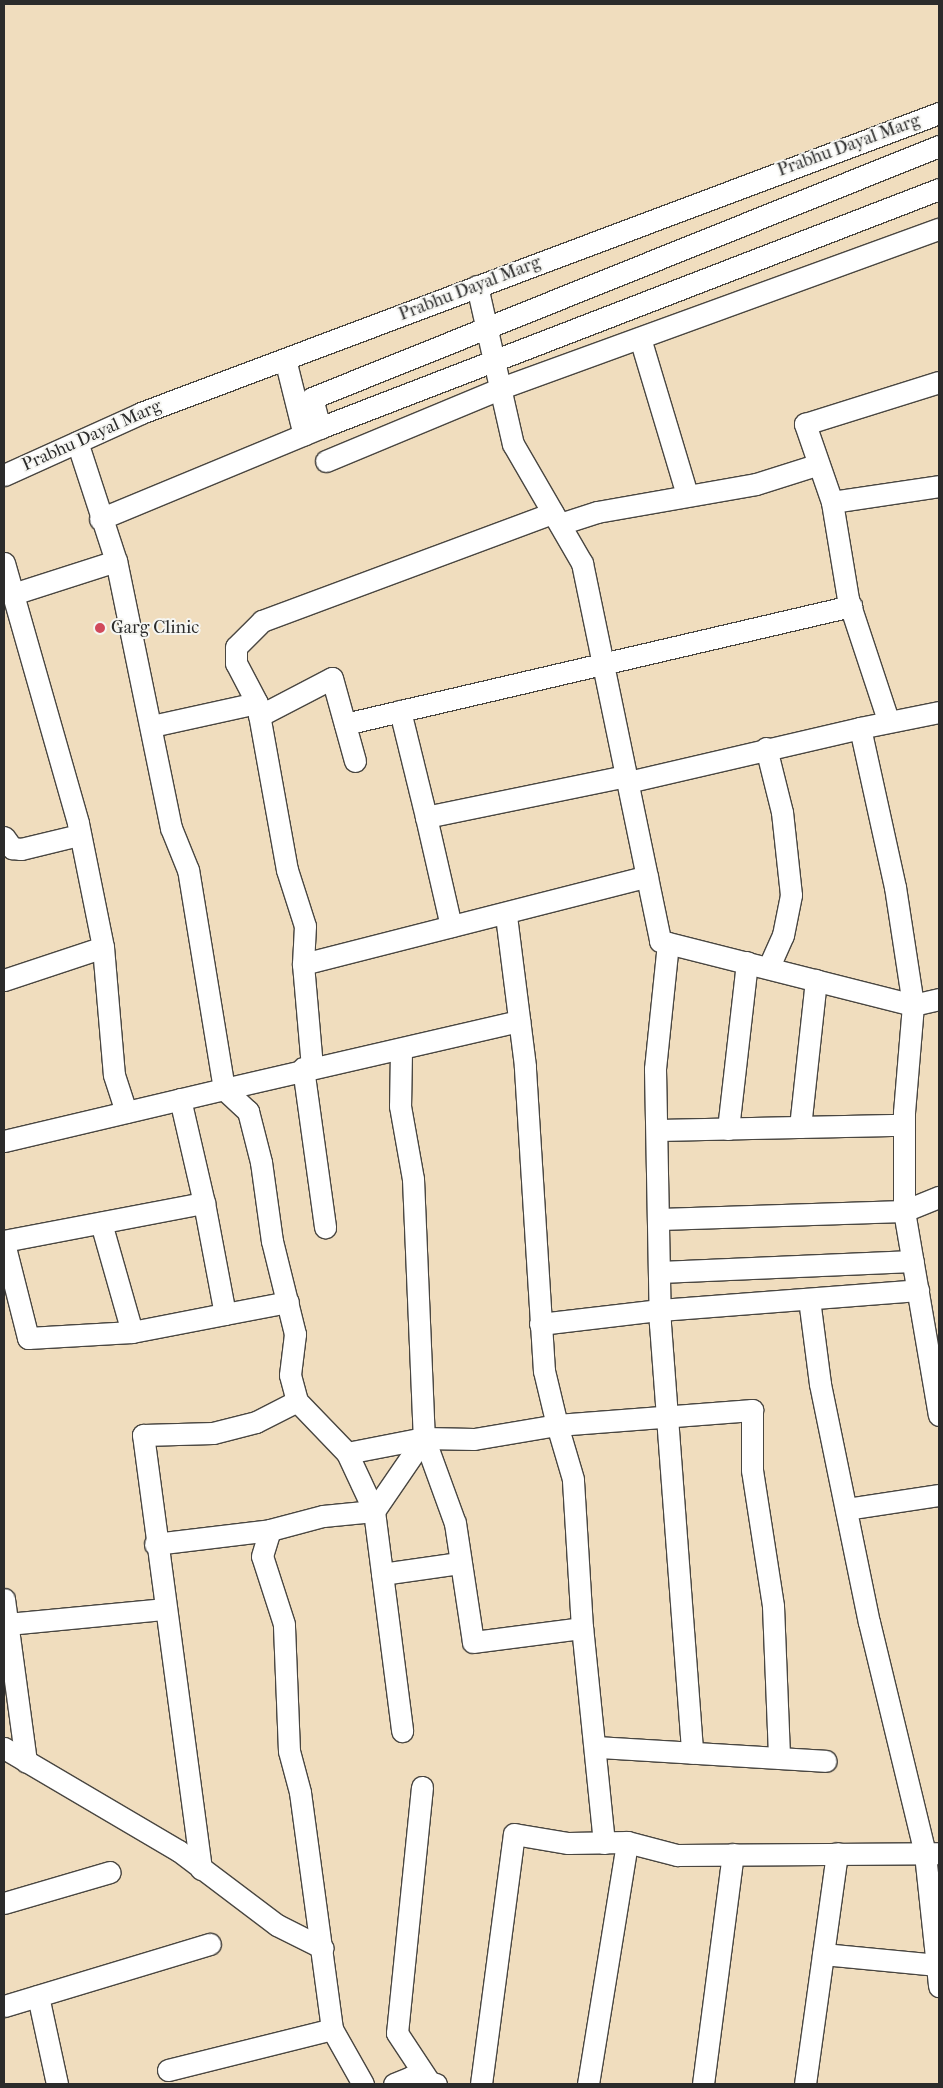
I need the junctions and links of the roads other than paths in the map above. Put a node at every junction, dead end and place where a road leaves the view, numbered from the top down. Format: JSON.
{"nodes":[{"id":1,"x":939,"y":113,"type":"edge"},
{"id":2,"x":939,"y":146,"type":"edge"},
{"id":3,"x":939,"y":189,"type":"edge"},
{"id":4,"x":939,"y":230,"type":"edge"},
{"id":5,"x":477,"y":286,"type":"junction"},
{"id":6,"x":486,"y":324,"type":"junction"},
{"id":7,"x":640,"y":338,"type":"junction"},
{"id":8,"x":285,"y":359,"type":"junction"},
{"id":9,"x":494,"y":361,"type":"junction"},
{"id":10,"x":939,"y":382,"type":"edge"},
{"id":11,"x":500,"y":388,"type":"junction"},
{"id":12,"x":312,"y":431,"type":"junction"},
{"id":13,"x":77,"y":442,"type":"junction"},
{"id":14,"x":326,"y":461,"type":"dead end"},
{"id":15,"x":816,"y":465,"type":"junction"},
{"id":16,"x":4,"y":475,"type":"edge"},
{"id":17,"x":939,"y":486,"type":"edge"},
{"id":18,"x":687,"y":495,"type":"junction"},
{"id":19,"x":832,"y":502,"type":"junction"},
{"id":20,"x":556,"y":518,"type":"junction"},
{"id":21,"x":100,"y":519,"type":"junction"},
{"id":22,"x":116,"y":561,"type":"junction"},
{"id":23,"x":4,"y":563,"type":"edge"},
{"id":24,"x":11,"y":604,"type":"edge"},
{"id":25,"x":851,"y":606,"type":"junction"},
{"id":26,"x":603,"y":664,"type":"junction"},
{"id":27,"x":258,"y":709,"type":"junction"},
{"id":28,"x":400,"y":712,"type":"junction"},
{"id":29,"x":939,"y":712,"type":"edge"},
{"id":30,"x":888,"y":720,"type":"junction"},
{"id":31,"x":345,"y":724,"type":"junction"},
{"id":32,"x":152,"y":726,"type":"junction"},
{"id":33,"x":860,"y":728,"type":"junction"},
{"id":34,"x":766,"y":748,"type":"junction"},
{"id":35,"x":355,"y":761,"type":"dead end"},
{"id":36,"x":627,"y":779,"type":"junction"},
{"id":37,"x":426,"y":817,"type":"junction"},
{"id":38,"x":80,"y":835,"type":"junction"},
{"id":39,"x":4,"y":837,"type":"edge"},
{"id":40,"x":647,"y":876,"type":"junction"},
{"id":41,"x":506,"y":914,"type":"junction"},
{"id":42,"x":451,"y":926,"type":"junction"},
{"id":43,"x":668,"y":943,"type":"junction"},
{"id":44,"x":103,"y":947,"type":"junction"},
{"id":45,"x":747,"y":962,"type":"junction"},
{"id":46,"x":303,"y":964,"type":"junction"},
{"id":47,"x":768,"y":968,"type":"junction"},
{"id":48,"x":4,"y":980,"type":"edge"},
{"id":49,"x":816,"y":980,"type":"junction"},
{"id":50,"x":939,"y":999,"type":"edge"},
{"id":51,"x":914,"y":1005,"type":"junction"},
{"id":52,"x":518,"y":1021,"type":"junction"},
{"id":53,"x":401,"y":1050,"type":"junction"},
{"id":54,"x":307,"y":1068,"type":"junction"},
{"id":55,"x":224,"y":1089,"type":"junction"},
{"id":56,"x":180,"y":1099,"type":"junction"},
{"id":57,"x":126,"y":1112,"type":"junction"},
{"id":58,"x":904,"y":1125,"type":"junction"},
{"id":59,"x":800,"y":1128,"type":"junction"},
{"id":60,"x":728,"y":1129,"type":"junction"},
{"id":61,"x":657,"y":1130,"type":"junction"},
{"id":62,"x":4,"y":1140,"type":"edge"},
{"id":63,"x":939,"y":1197,"type":"edge"},
{"id":64,"x":204,"y":1203,"type":"junction"},
{"id":65,"x":904,"y":1211,"type":"junction"},
{"id":66,"x":660,"y":1219,"type":"junction"},
{"id":67,"x":101,"y":1222,"type":"junction"},
{"id":68,"x":325,"y":1227,"type":"dead end"},
{"id":69,"x":4,"y":1242,"type":"edge"},
{"id":70,"x":913,"y":1261,"type":"junction"},
{"id":71,"x":660,"y":1272,"type":"junction"},
{"id":72,"x":918,"y":1290,"type":"junction"},
{"id":73,"x":809,"y":1299,"type":"junction"},
{"id":74,"x":288,"y":1302,"type":"junction"},
{"id":75,"x":660,"y":1310,"type":"junction"},
{"id":76,"x":225,"y":1314,"type":"junction"},
{"id":77,"x":540,"y":1324,"type":"junction"},
{"id":78,"x":132,"y":1332,"type":"junction"},
{"id":79,"x":297,"y":1401,"type":"junction"},
{"id":80,"x":939,"y":1415,"type":"edge"},
{"id":81,"x":669,"y":1416,"type":"junction"},
{"id":82,"x":557,"y":1425,"type":"junction"},
{"id":83,"x":424,"y":1438,"type":"junction"},
{"id":84,"x":347,"y":1453,"type":"junction"},
{"id":85,"x":939,"y":1495,"type":"edge"},
{"id":86,"x":846,"y":1509,"type":"junction"},
{"id":87,"x":374,"y":1511,"type":"junction"},
{"id":88,"x":270,"y":1530,"type":"junction"},
{"id":89,"x":155,"y":1544,"type":"junction"},
{"id":90,"x":459,"y":1563,"type":"junction"},
{"id":91,"x":382,"y":1574,"type":"junction"},
{"id":92,"x":4,"y":1599,"type":"edge"},
{"id":93,"x":165,"y":1609,"type":"junction"},
{"id":94,"x":8,"y":1624,"type":"junction"},
{"id":95,"x":582,"y":1628,"type":"junction"},
{"id":96,"x":402,"y":1730,"type":"dead end"},
{"id":97,"x":598,"y":1747,"type":"junction"},
{"id":98,"x":4,"y":1748,"type":"edge"},
{"id":99,"x":692,"y":1753,"type":"junction"},
{"id":100,"x":778,"y":1758,"type":"junction"},
{"id":101,"x":826,"y":1761,"type":"dead end"},
{"id":102,"x":26,"y":1762,"type":"junction"},
{"id":103,"x":422,"y":1787,"type":"dead end"},
{"id":104,"x":604,"y":1842,"type":"junction"},
{"id":105,"x":627,"y":1842,"type":"junction"},
{"id":106,"x":836,"y":1853,"type":"junction"},
{"id":107,"x":932,"y":1853,"type":"edge"},
{"id":108,"x":733,"y":1854,"type":"junction"},
{"id":109,"x":202,"y":1869,"type":"junction"},
{"id":110,"x":110,"y":1872,"type":"dead end"},
{"id":111,"x":4,"y":1903,"type":"edge"},
{"id":112,"x":210,"y":1944,"type":"dead end"},
{"id":113,"x":323,"y":1948,"type":"junction"},
{"id":114,"x":823,"y":1954,"type":"junction"},
{"id":115,"x":938,"y":1976,"type":"edge"},
{"id":116,"x":38,"y":1996,"type":"junction"},
{"id":117,"x":4,"y":2006,"type":"edge"},
{"id":118,"x":332,"y":2029,"type":"junction"},
{"id":119,"x":168,"y":2070,"type":"dead end"},
{"id":120,"x":433,"y":2083,"type":"edge"},
{"id":121,"x":57,"y":2084,"type":"edge"},
{"id":122,"x":363,"y":2084,"type":"edge"},
{"id":123,"x":394,"y":2084,"type":"edge"},
{"id":124,"x":481,"y":2084,"type":"edge"},
{"id":125,"x":588,"y":2084,"type":"edge"},
{"id":126,"x":703,"y":2084,"type":"edge"},
{"id":127,"x":805,"y":2084,"type":"edge"}],
"edges":[{"from":1,"to":5,"type":"street","name":"Prabhu Dayal Marg"},
{"from":2,"to":6,"type":"street"},
{"from":3,"to":9,"type":"street"},
{"from":4,"to":7,"type":"street"},
{"from":5,"to":6,"type":"street"},
{"from":5,"to":8,"type":"street","name":"Prabhu Dayal Marg"},
{"from":6,"to":9,"type":"street"},
{"from":6,"to":12,"type":"street"},
{"from":7,"to":11,"type":"street"},
{"from":7,"to":18,"type":"street"},
{"from":8,"to":12,"type":"street"},
{"from":8,"to":13,"type":"street","name":"Prabhu Dayal Marg"},
{"from":9,"to":11,"type":"street"},
{"from":9,"to":12,"type":"street"},
{"from":10,"to":15,"type":"street"},
{"from":11,"to":14,"type":"street"},
{"from":11,"to":20,"type":"street"},
{"from":12,"to":21,"type":"street"},
{"from":13,"to":16,"type":"street","name":"Prabhu Dayal Marg"},
{"from":13,"to":21,"type":"street"},
{"from":15,"to":18,"type":"street"},
{"from":15,"to":19,"type":"street"},
{"from":17,"to":19,"type":"street"},
{"from":18,"to":20,"type":"street"},
{"from":19,"to":25,"type":"street"},
{"from":20,"to":26,"type":"street"},
{"from":20,"to":27,"type":"street"},
{"from":21,"to":22,"type":"street"},
{"from":22,"to":24,"type":"street"},
{"from":22,"to":32,"type":"street"},
{"from":23,"to":24,"type":"street"},
{"from":24,"to":38,"type":"street"},
{"from":25,"to":26,"type":"street"},
{"from":25,"to":30,"type":"street"},
{"from":26,"to":28,"type":"street"},
{"from":26,"to":36,"type":"street"},
{"from":27,"to":31,"type":"street"},
{"from":27,"to":32,"type":"street"},
{"from":27,"to":46,"type":"street"},
{"from":28,"to":31,"type":"street"},
{"from":28,"to":37,"type":"street"},
{"from":29,"to":30,"type":"street"},
{"from":30,"to":33,"type":"street"},
{"from":31,"to":35,"type":"street"},
{"from":32,"to":55,"type":"street"},
{"from":33,"to":34,"type":"street"},
{"from":33,"to":51,"type":"street"},
{"from":34,"to":36,"type":"street"},
{"from":34,"to":47,"type":"street"},
{"from":36,"to":37,"type":"street"},
{"from":36,"to":40,"type":"street"},
{"from":37,"to":42,"type":"street"},
{"from":38,"to":39,"type":"street"},
{"from":38,"to":44,"type":"street"},
{"from":40,"to":41,"type":"street"},
{"from":40,"to":43,"type":"street"},
{"from":41,"to":42,"type":"street"},
{"from":41,"to":52,"type":"street"},
{"from":42,"to":46,"type":"street"},
{"from":43,"to":45,"type":"street"},
{"from":43,"to":61,"type":"street"},
{"from":44,"to":48,"type":"street"},
{"from":44,"to":57,"type":"street"},
{"from":45,"to":47,"type":"street"},
{"from":45,"to":60,"type":"street"},
{"from":46,"to":54,"type":"street"},
{"from":47,"to":49,"type":"street"},
{"from":49,"to":51,"type":"street"},
{"from":49,"to":59,"type":"street"},
{"from":50,"to":51,"type":"street"},
{"from":51,"to":58,"type":"street"},
{"from":52,"to":53,"type":"street"},
{"from":52,"to":77,"type":"street"},
{"from":53,"to":54,"type":"street"},
{"from":53,"to":83,"type":"street"},
{"from":54,"to":55,"type":"street"},
{"from":54,"to":68,"type":"street"},
{"from":55,"to":56,"type":"street"},
{"from":55,"to":74,"type":"street"},
{"from":56,"to":57,"type":"street"},
{"from":56,"to":64,"type":"street"},
{"from":57,"to":62,"type":"street"},
{"from":58,"to":59,"type":"street"},
{"from":58,"to":65,"type":"street"},
{"from":59,"to":60,"type":"street"},
{"from":60,"to":61,"type":"street"},
{"from":61,"to":66,"type":"street"},
{"from":63,"to":65,"type":"street"},
{"from":64,"to":67,"type":"street"},
{"from":64,"to":76,"type":"street"},
{"from":65,"to":66,"type":"street"},
{"from":65,"to":70,"type":"street"},
{"from":66,"to":71,"type":"street"},
{"from":67,"to":69,"type":"street"},
{"from":67,"to":78,"type":"street"},
{"from":69,"to":78,"type":"street"},
{"from":70,"to":71,"type":"street"},
{"from":70,"to":72,"type":"street"},
{"from":71,"to":75,"type":"street"},
{"from":72,"to":73,"type":"street"},
{"from":72,"to":80,"type":"street"},
{"from":73,"to":75,"type":"street"},
{"from":73,"to":86,"type":"street"},
{"from":74,"to":76,"type":"street"},
{"from":74,"to":79,"type":"street"},
{"from":75,"to":77,"type":"street"},
{"from":75,"to":81,"type":"street"},
{"from":76,"to":78,"type":"street"},
{"from":77,"to":82,"type":"street"},
{"from":79,"to":84,"type":"street"},
{"from":79,"to":89,"type":"street"},
{"from":81,"to":82,"type":"street"},
{"from":81,"to":99,"type":"street"},
{"from":81,"to":100,"type":"street"},
{"from":82,"to":83,"type":"street"},
{"from":82,"to":95,"type":"street"},
{"from":83,"to":84,"type":"street"},
{"from":83,"to":87,"type":"street"},
{"from":83,"to":90,"type":"street"},
{"from":84,"to":87,"type":"street"},
{"from":85,"to":86,"type":"street"},
{"from":86,"to":107,"type":"street"},
{"from":87,"to":88,"type":"street"},
{"from":87,"to":91,"type":"street"},
{"from":88,"to":89,"type":"street"},
{"from":88,"to":113,"type":"street"},
{"from":89,"to":93,"type":"street"},
{"from":90,"to":91,"type":"street"},
{"from":90,"to":95,"type":"street"},
{"from":91,"to":96,"type":"street"},
{"from":92,"to":94,"type":"street"},
{"from":93,"to":94,"type":"street"},
{"from":93,"to":109,"type":"street"},
{"from":94,"to":102,"type":"street"},
{"from":95,"to":97,"type":"street"},
{"from":97,"to":99,"type":"street"},
{"from":97,"to":104,"type":"street"},
{"from":98,"to":102,"type":"street"},
{"from":99,"to":100,"type":"street"},
{"from":100,"to":101,"type":"street"},
{"from":102,"to":109,"type":"street"},
{"from":103,"to":120,"type":"street"},
{"from":104,"to":105,"type":"street"},
{"from":104,"to":124,"type":"street"},
{"from":105,"to":108,"type":"street"},
{"from":105,"to":125,"type":"street"},
{"from":106,"to":107,"type":"street"},
{"from":106,"to":108,"type":"street"},
{"from":106,"to":114,"type":"street"},
{"from":107,"to":115,"type":"street"},
{"from":108,"to":126,"type":"street"},
{"from":109,"to":113,"type":"street"},
{"from":110,"to":111,"type":"street"},
{"from":112,"to":116,"type":"street"},
{"from":113,"to":118,"type":"street"},
{"from":114,"to":115,"type":"street"},
{"from":114,"to":127,"type":"street"},
{"from":116,"to":117,"type":"street"},
{"from":116,"to":121,"type":"street"},
{"from":118,"to":119,"type":"street"},
{"from":118,"to":122,"type":"street"},
{"from":120,"to":123,"type":"street"}]}
